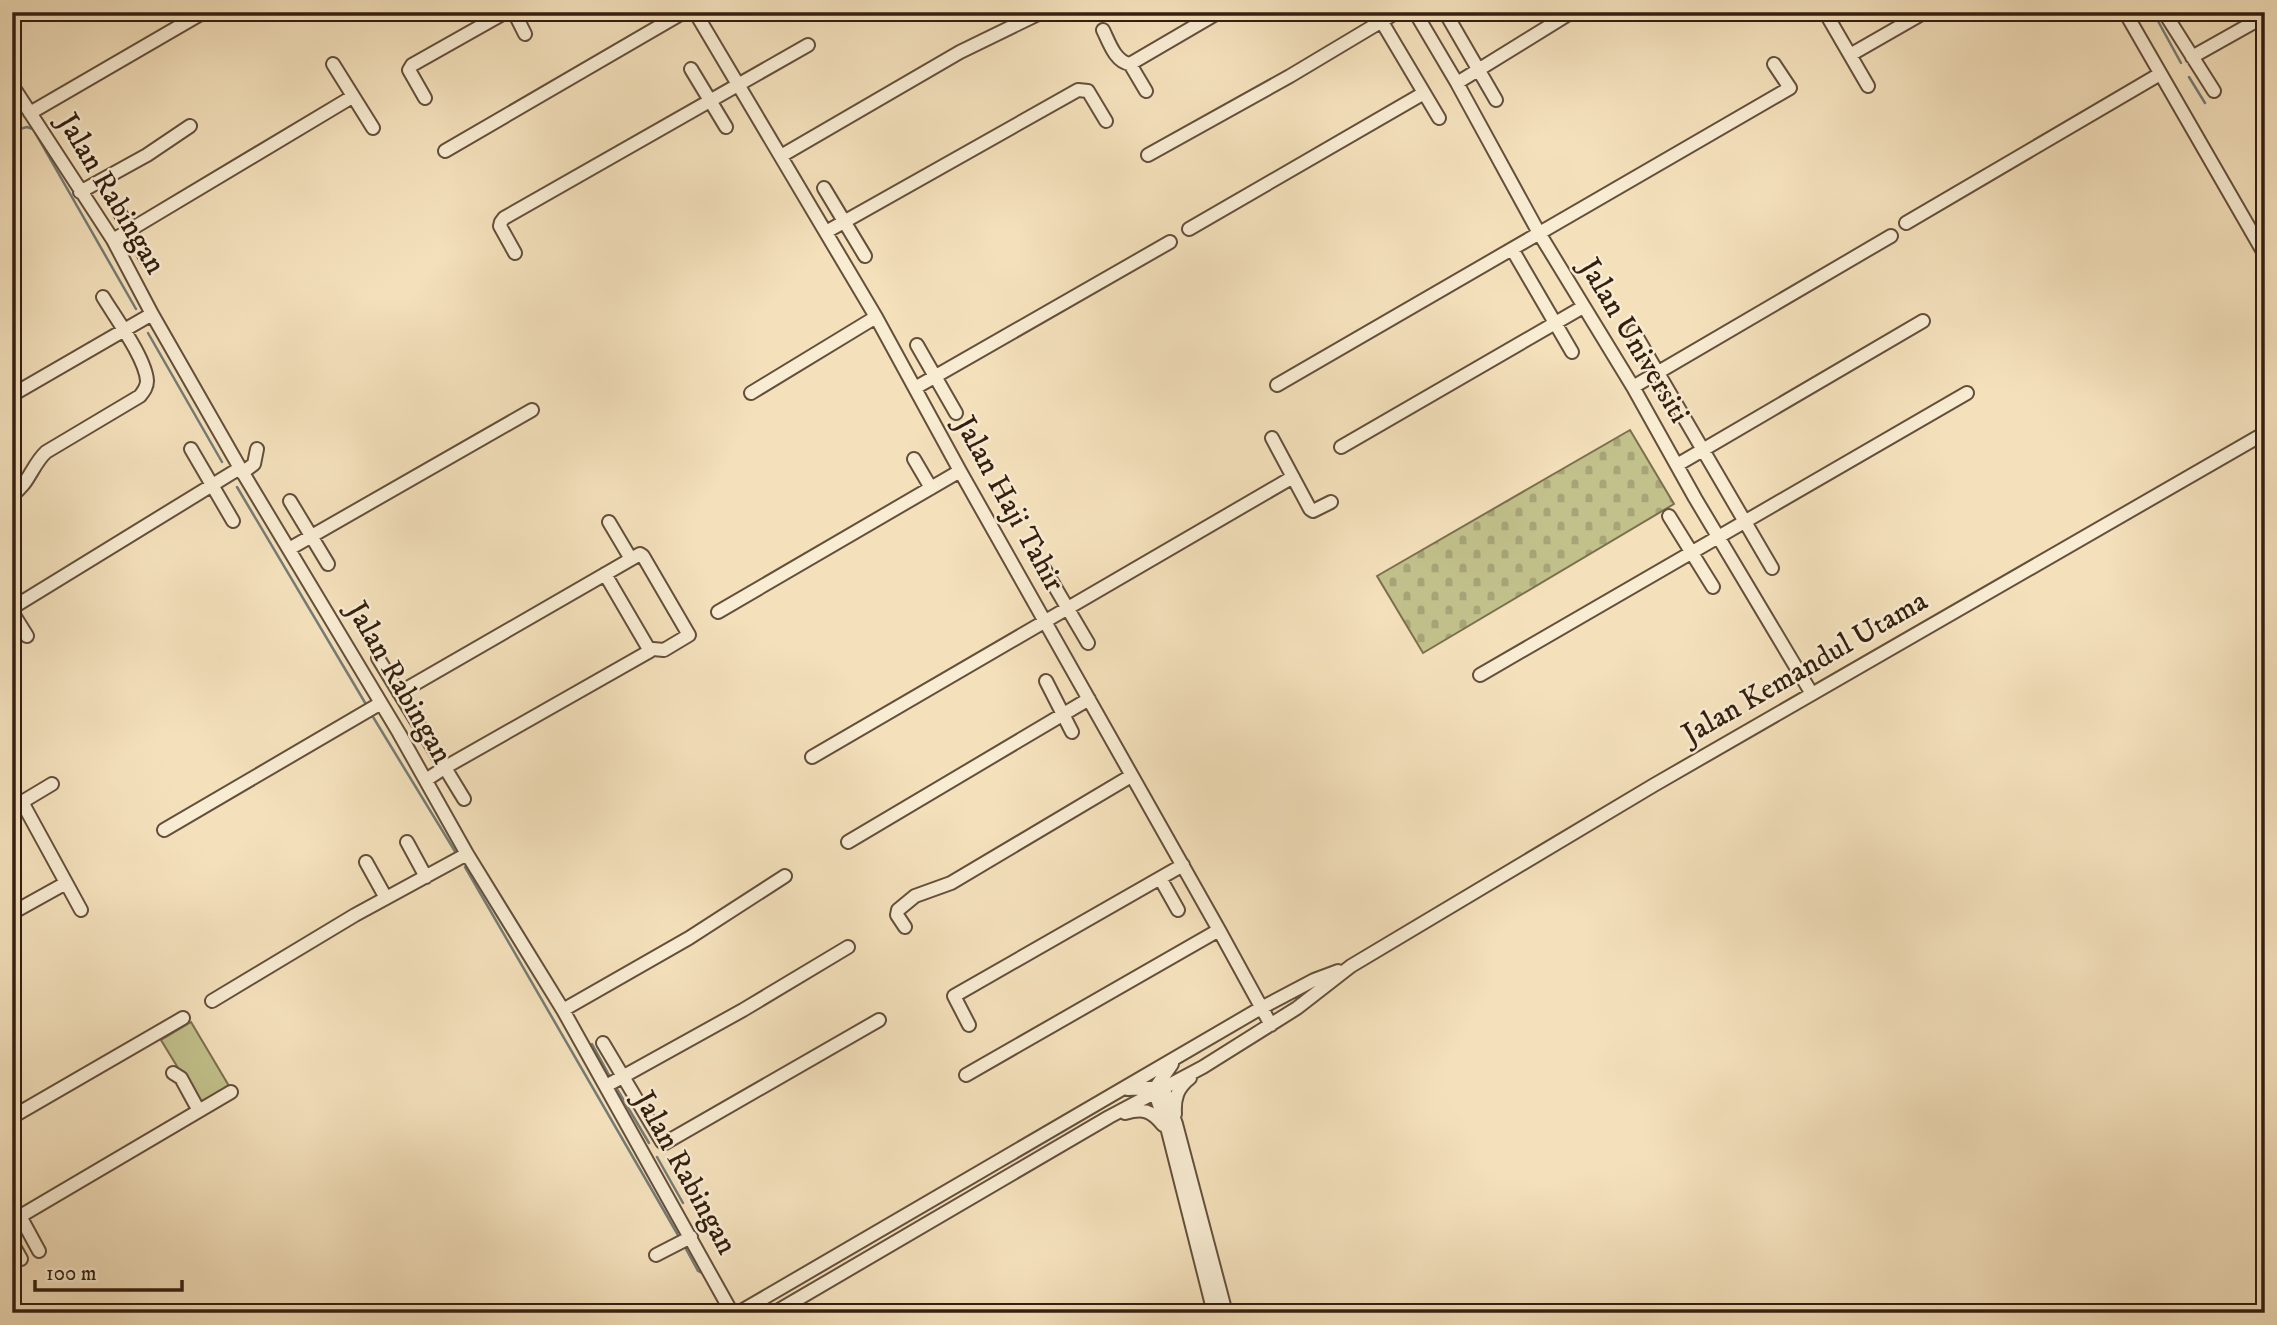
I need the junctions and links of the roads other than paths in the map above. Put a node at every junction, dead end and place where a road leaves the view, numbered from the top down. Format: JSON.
{"nodes":[{"id":1,"x":204,"y":12,"type":"edge"},
{"id":2,"x":506,"y":12,"type":"edge"},
{"id":3,"x":514,"y":12,"type":"edge"},
{"id":4,"x":684,"y":12,"type":"edge"},
{"id":5,"x":695,"y":12,"type":"edge"},
{"id":6,"x":1219,"y":12,"type":"edge"},
{"id":7,"x":1397,"y":12,"type":"edge"},
{"id":8,"x":1415,"y":12,"type":"edge"},
{"id":9,"x":1445,"y":12,"type":"edge"},
{"id":10,"x":1572,"y":12,"type":"edge"},
{"id":11,"x":1825,"y":12,"type":"edge"},
{"id":12,"x":1925,"y":12,"type":"edge"},
{"id":13,"x":2126,"y":12,"type":"edge"},
{"id":14,"x":2164,"y":12,"type":"edge"},
{"id":15,"x":1038,"y":13,"type":"edge"},
{"id":16,"x":2265,"y":16,"type":"edge"},
{"id":17,"x":1378,"y":17,"type":"edge"},
{"id":18,"x":1103,"y":30,"type":"dead end"},
{"id":19,"x":525,"y":34,"type":"dead end"},
{"id":20,"x":808,"y":45,"type":"dead end"},
{"id":21,"x":1850,"y":55,"type":"junction"},
{"id":22,"x":2192,"y":57,"type":"junction"},
{"id":23,"x":333,"y":64,"type":"dead end"},
{"id":24,"x":1130,"y":64,"type":"junction"},
{"id":25,"x":1774,"y":64,"type":"dead end"},
{"id":26,"x":691,"y":69,"type":"dead end"},
{"id":27,"x":1479,"y":69,"type":"junction"},
{"id":28,"x":2160,"y":74,"type":"junction"},
{"id":29,"x":1457,"y":83,"type":"junction"},
{"id":30,"x":12,"y":85,"type":"edge"},
{"id":31,"x":738,"y":85,"type":"junction"},
{"id":32,"x":1868,"y":86,"type":"dead end"},
{"id":33,"x":1146,"y":91,"type":"dead end"},
{"id":34,"x":2214,"y":91,"type":"dead end"},
{"id":35,"x":1424,"y":93,"type":"junction"},
{"id":36,"x":352,"y":97,"type":"junction"},
{"id":37,"x":425,"y":98,"type":"dead end"},
{"id":38,"x":1496,"y":100,"type":"dead end"},
{"id":39,"x":710,"y":101,"type":"junction"},
{"id":40,"x":22,"y":104,"type":"edge"},
{"id":41,"x":12,"y":113,"type":"edge"},
{"id":42,"x":1439,"y":118,"type":"dead end"},
{"id":43,"x":1106,"y":121,"type":"dead end"},
{"id":44,"x":190,"y":126,"type":"dead end"},
{"id":45,"x":726,"y":127,"type":"dead end"},
{"id":46,"x":373,"y":128,"type":"dead end"},
{"id":47,"x":444,"y":151,"type":"dead end"},
{"id":48,"x":1147,"y":155,"type":"dead end"},
{"id":49,"x":781,"y":156,"type":"junction"},
{"id":50,"x":824,"y":188,"type":"dead end"},
{"id":51,"x":80,"y":192,"type":"junction"},
{"id":52,"x":117,"y":208,"type":"dead end"},
{"id":53,"x":845,"y":221,"type":"junction"},
{"id":54,"x":1906,"y":223,"type":"dead end"},
{"id":55,"x":1189,"y":229,"type":"dead end"},
{"id":56,"x":130,"y":230,"type":"junction"},
{"id":57,"x":826,"y":232,"type":"junction"},
{"id":58,"x":1539,"y":233,"type":"junction"},
{"id":59,"x":1891,"y":236,"type":"dead end"},
{"id":60,"x":113,"y":240,"type":"junction"},
{"id":61,"x":1170,"y":242,"type":"dead end"},
{"id":62,"x":1512,"y":249,"type":"junction"},
{"id":63,"x":515,"y":253,"type":"dead end"},
{"id":64,"x":2265,"y":255,"type":"edge"},
{"id":65,"x":865,"y":256,"type":"dead end"},
{"id":66,"x":147,"y":260,"type":"dead end"},
{"id":67,"x":103,"y":297,"type":"dead end"},
{"id":68,"x":1583,"y":307,"type":"junction"},
{"id":69,"x":152,"y":314,"type":"junction"},
{"id":70,"x":877,"y":317,"type":"junction"},
{"id":71,"x":1923,"y":321,"type":"dead end"},
{"id":72,"x":1555,"y":323,"type":"junction"},
{"id":73,"x":124,"y":331,"type":"junction"},
{"id":74,"x":1634,"y":332,"type":"dead end"},
{"id":75,"x":917,"y":345,"type":"dead end"},
{"id":76,"x":1572,"y":352,"type":"dead end"},
{"id":77,"x":1658,"y":373,"type":"junction"},
{"id":78,"x":935,"y":376,"type":"junction"},
{"id":79,"x":1277,"y":385,"type":"dead end"},
{"id":80,"x":1633,"y":387,"type":"junction"},
{"id":81,"x":915,"y":388,"type":"junction"},
{"id":82,"x":751,"y":393,"type":"dead end"},
{"id":83,"x":1967,"y":393,"type":"dead end"},
{"id":84,"x":12,"y":395,"type":"edge"},
{"id":85,"x":532,"y":410,"type":"dead end"},
{"id":86,"x":956,"y":413,"type":"dead end"},
{"id":87,"x":2265,"y":433,"type":"edge"},
{"id":88,"x":1272,"y":438,"type":"dead end"},
{"id":89,"x":1341,"y":447,"type":"dead end"},
{"id":90,"x":191,"y":449,"type":"dead end"},
{"id":91,"x":257,"y":449,"type":"dead end"},
{"id":92,"x":1702,"y":450,"type":"junction"},
{"id":93,"x":914,"y":460,"type":"dead end"},
{"id":94,"x":1677,"y":464,"type":"junction"},
{"id":95,"x":241,"y":471,"type":"junction"},
{"id":96,"x":960,"y":471,"type":"junction"},
{"id":97,"x":1293,"y":477,"type":"junction"},
{"id":98,"x":212,"y":487,"type":"junction"},
{"id":99,"x":931,"y":488,"type":"junction"},
{"id":100,"x":12,"y":495,"type":"edge"},
{"id":101,"x":290,"y":501,"type":"dead end"},
{"id":102,"x":1331,"y":502,"type":"dead end"},
{"id":103,"x":1669,"y":516,"type":"dead end"},
{"id":104,"x":233,"y":521,"type":"dead end"},
{"id":105,"x":609,"y":522,"type":"dead end"},
{"id":106,"x":1745,"y":522,"type":"junction"},
{"id":107,"x":311,"y":535,"type":"junction"},
{"id":108,"x":1718,"y":537,"type":"junction"},
{"id":109,"x":289,"y":549,"type":"junction"},
{"id":110,"x":1692,"y":552,"type":"junction"},
{"id":111,"x":631,"y":559,"type":"junction"},
{"id":112,"x":328,"y":564,"type":"dead end"},
{"id":113,"x":1772,"y":568,"type":"dead end"},
{"id":114,"x":1045,"y":570,"type":"dead end"},
{"id":115,"x":605,"y":574,"type":"junction"},
{"id":116,"x":1713,"y":587,"type":"dead end"},
{"id":117,"x":1067,"y":608,"type":"junction"},
{"id":118,"x":12,"y":610,"type":"edge"},
{"id":119,"x":718,"y":612,"type":"dead end"},
{"id":120,"x":1045,"y":621,"type":"junction"},
{"id":121,"x":27,"y":636,"type":"dead end"},
{"id":122,"x":1088,"y":643,"type":"dead end"},
{"id":123,"x":652,"y":650,"type":"junction"},
{"id":124,"x":379,"y":658,"type":"dead end"},
{"id":125,"x":1480,"y":675,"type":"dead end"},
{"id":126,"x":1046,"y":681,"type":"dead end"},
{"id":127,"x":399,"y":693,"type":"junction"},
{"id":128,"x":1812,"y":694,"type":"junction"},
{"id":129,"x":1089,"y":699,"type":"junction"},
{"id":130,"x":372,"y":708,"type":"junction"},
{"id":131,"x":1063,"y":715,"type":"junction"},
{"id":132,"x":1072,"y":732,"type":"dead end"},
{"id":133,"x":812,"y":757,"type":"dead end"},
{"id":134,"x":444,"y":768,"type":"junction"},
{"id":135,"x":1132,"y":776,"type":"junction"},
{"id":136,"x":426,"y":780,"type":"junction"},
{"id":137,"x":52,"y":784,"type":"dead end"},
{"id":138,"x":464,"y":799,"type":"dead end"},
{"id":139,"x":17,"y":805,"type":"edge"},
{"id":140,"x":164,"y":830,"type":"dead end"},
{"id":141,"x":407,"y":842,"type":"dead end"},
{"id":142,"x":848,"y":842,"type":"dead end"},
{"id":143,"x":467,"y":854,"type":"junction"},
{"id":144,"x":366,"y":862,"type":"dead end"},
{"id":145,"x":1183,"y":865,"type":"junction"},
{"id":146,"x":785,"y":876,"type":"dead end"},
{"id":147,"x":426,"y":877,"type":"junction"},
{"id":148,"x":1160,"y":878,"type":"junction"},
{"id":149,"x":66,"y":883,"type":"junction"},
{"id":150,"x":386,"y":898,"type":"junction"},
{"id":151,"x":1178,"y":909,"type":"dead end"},
{"id":152,"x":81,"y":910,"type":"dead end"},
{"id":153,"x":12,"y":913,"type":"edge"},
{"id":154,"x":905,"y":927,"type":"dead end"},
{"id":155,"x":1219,"y":930,"type":"junction"},
{"id":156,"x":848,"y":947,"type":"dead end"},
{"id":157,"x":1351,"y":966,"type":"junction"},
{"id":158,"x":212,"y":1001,"type":"dead end"},
{"id":159,"x":1261,"y":1008,"type":"junction"},
{"id":160,"x":563,"y":1010,"type":"junction"},
{"id":161,"x":183,"y":1018,"type":"dead end"},
{"id":162,"x":879,"y":1020,"type":"dead end"},
{"id":163,"x":969,"y":1025,"type":"dead end"},
{"id":164,"x":1271,"y":1025,"type":"junction"},
{"id":165,"x":603,"y":1043,"type":"dead end"},
{"id":166,"x":1178,"y":1056,"type":"junction"},
{"id":167,"x":1203,"y":1067,"type":"junction"},
{"id":168,"x":173,"y":1073,"type":"dead end"},
{"id":169,"x":966,"y":1075,"type":"dead end"},
{"id":170,"x":623,"y":1076,"type":"junction"},
{"id":171,"x":606,"y":1086,"type":"junction"},
{"id":172,"x":1121,"y":1089,"type":"junction"},
{"id":173,"x":1158,"y":1089,"type":"junction"},
{"id":174,"x":231,"y":1092,"type":"dead end"},
{"id":175,"x":199,"y":1111,"type":"junction"},
{"id":176,"x":1109,"y":1116,"type":"junction"},
{"id":177,"x":12,"y":1117,"type":"edge"},
{"id":178,"x":1172,"y":1127,"type":"junction"},
{"id":179,"x":16,"y":1218,"type":"edge"},
{"id":180,"x":691,"y":1237,"type":"junction"},
{"id":181,"x":12,"y":1243,"type":"edge"},
{"id":182,"x":39,"y":1251,"type":"dead end"},
{"id":183,"x":656,"y":1255,"type":"dead end"},
{"id":184,"x":21,"y":1259,"type":"dead end"},
{"id":185,"x":735,"y":1313,"type":"edge"},
{"id":186,"x":774,"y":1313,"type":"edge"},
{"id":187,"x":1214,"y":1313,"type":"edge"},
{"id":188,"x":1226,"y":1313,"type":"edge"}],
"edges":[{"from":1,"to":40,"type":"street"},
{"from":2,"to":37,"type":"street"},
{"from":3,"to":19,"type":"street"},
{"from":4,"to":47,"type":"street"},
{"from":5,"to":31,"type":"street","name":"Jalan Haji Tahir"},
{"from":6,"to":24,"type":"street"},
{"from":7,"to":17,"type":"street"},
{"from":8,"to":29,"type":"street","name":"Jalan Universiti"},
{"from":9,"to":27,"type":"street"},
{"from":10,"to":27,"type":"street"},
{"from":11,"to":21,"type":"street"},
{"from":12,"to":21,"type":"street"},
{"from":13,"to":28,"type":"street"},
{"from":14,"to":22,"type":"street"},
{"from":15,"to":49,"type":"street"},
{"from":16,"to":22,"type":"street"},
{"from":17,"to":35,"type":"street"},
{"from":17,"to":48,"type":"street"},
{"from":18,"to":24,"type":"street"},
{"from":20,"to":31,"type":"street"},
{"from":21,"to":32,"type":"street"},
{"from":22,"to":34,"type":"street"},
{"from":23,"to":36,"type":"street"},
{"from":24,"to":33,"type":"street"},
{"from":25,"to":58,"type":"street"},
{"from":26,"to":39,"type":"street"},
{"from":27,"to":29,"type":"street"},
{"from":27,"to":38,"type":"street"},
{"from":28,"to":54,"type":"street"},
{"from":28,"to":64,"type":"street"},
{"from":29,"to":58,"type":"street","name":"Jalan Universiti"},
{"from":30,"to":40,"type":"street","name":"Jalan Rabingan"},
{"from":31,"to":39,"type":"street"},
{"from":31,"to":49,"type":"street","name":"Jalan Haji Tahir"},
{"from":35,"to":42,"type":"street"},
{"from":35,"to":55,"type":"street"},
{"from":36,"to":46,"type":"street"},
{"from":36,"to":56,"type":"street"},
{"from":39,"to":45,"type":"street"},
{"from":39,"to":63,"type":"street"},
{"from":40,"to":41,"type":"street"},
{"from":40,"to":51,"type":"street","name":"Jalan Rabingan"},
{"from":43,"to":53,"type":"street"},
{"from":44,"to":51,"type":"street"},
{"from":49,"to":57,"type":"street","name":"Jalan Haji Tahir"},
{"from":50,"to":53,"type":"street"},
{"from":51,"to":60,"type":"street","name":"Jalan Rabingan"},
{"from":52,"to":56,"type":"street"},
{"from":53,"to":57,"type":"street"},
{"from":53,"to":65,"type":"street"},
{"from":56,"to":60,"type":"street"},
{"from":56,"to":66,"type":"street"},
{"from":57,"to":70,"type":"street","name":"Jalan Haji Tahir"},
{"from":58,"to":62,"type":"street"},
{"from":58,"to":68,"type":"street","name":"Jalan Universiti"},
{"from":59,"to":77,"type":"street"},
{"from":60,"to":69,"type":"street","name":"Jalan Rabingan"},
{"from":61,"to":78,"type":"street"},
{"from":62,"to":72,"type":"street"},
{"from":62,"to":79,"type":"street"},
{"from":67,"to":73,"type":"street"},
{"from":68,"to":72,"type":"street"},
{"from":68,"to":80,"type":"street","name":"Jalan Universiti"},
{"from":69,"to":73,"type":"street"},
{"from":69,"to":95,"type":"street","name":"Jalan Rabingan"},
{"from":70,"to":81,"type":"street","name":"Jalan Haji Tahir"},
{"from":70,"to":82,"type":"street"},
{"from":71,"to":92,"type":"street"},
{"from":72,"to":76,"type":"street"},
{"from":72,"to":89,"type":"street"},
{"from":73,"to":84,"type":"street"},
{"from":73,"to":100,"type":"street"},
{"from":74,"to":77,"type":"street"},
{"from":75,"to":78,"type":"street"},
{"from":77,"to":80,"type":"street"},
{"from":77,"to":92,"type":"street"},
{"from":78,"to":81,"type":"street"},
{"from":78,"to":86,"type":"street"},
{"from":80,"to":94,"type":"street","name":"Jalan Universiti"},
{"from":81,"to":96,"type":"street","name":"Jalan Haji Tahir"},
{"from":83,"to":106,"type":"street"},
{"from":85,"to":107,"type":"street"},
{"from":87,"to":128,"type":"street","name":"Jalan Kemandul Utama"},
{"from":88,"to":97,"type":"street"},
{"from":90,"to":98,"type":"street"},
{"from":91,"to":95,"type":"street"},
{"from":92,"to":94,"type":"street"},
{"from":92,"to":106,"type":"street"},
{"from":93,"to":99,"type":"street"},
{"from":94,"to":108,"type":"street","name":"Jalan Universiti"},
{"from":95,"to":98,"type":"street"},
{"from":95,"to":109,"type":"street","name":"Jalan Rabingan"},
{"from":96,"to":99,"type":"street"},
{"from":96,"to":120,"type":"street","name":"Jalan Haji Tahir"},
{"from":97,"to":102,"type":"street"},
{"from":97,"to":117,"type":"street"},
{"from":98,"to":104,"type":"street"},
{"from":98,"to":118,"type":"street"},
{"from":99,"to":119,"type":"street"},
{"from":101,"to":107,"type":"street"},
{"from":103,"to":110,"type":"street"},
{"from":105,"to":111,"type":"street"},
{"from":106,"to":108,"type":"street"},
{"from":106,"to":113,"type":"street"},
{"from":107,"to":109,"type":"street"},
{"from":107,"to":112,"type":"street"},
{"from":108,"to":110,"type":"street"},
{"from":108,"to":128,"type":"street","name":"Jalan Universiti"},
{"from":109,"to":130,"type":"street","name":"Jalan Rabingan"},
{"from":110,"to":116,"type":"street"},
{"from":110,"to":125,"type":"street"},
{"from":111,"to":115,"type":"street"},
{"from":111,"to":123,"type":"street"},
{"from":114,"to":117,"type":"street"},
{"from":115,"to":123,"type":"street"},
{"from":115,"to":127,"type":"street"},
{"from":117,"to":120,"type":"street"},
{"from":117,"to":122,"type":"street"},
{"from":118,"to":121,"type":"street"},
{"from":120,"to":129,"type":"street","name":"Jalan Haji Tahir"},
{"from":120,"to":133,"type":"street"},
{"from":123,"to":134,"type":"street"},
{"from":124,"to":127,"type":"street"},
{"from":126,"to":131,"type":"street"},
{"from":127,"to":134,"type":"street"},
{"from":128,"to":157,"type":"street","name":"Jalan Kemandul Utama"},
{"from":129,"to":131,"type":"street"},
{"from":129,"to":135,"type":"street","name":"Jalan Haji Tahir"},
{"from":130,"to":136,"type":"street","name":"Jalan Rabingan"},
{"from":130,"to":140,"type":"street"},
{"from":131,"to":132,"type":"street"},
{"from":131,"to":142,"type":"street"},
{"from":134,"to":136,"type":"street"},
{"from":134,"to":138,"type":"street"},
{"from":135,"to":145,"type":"street","name":"Jalan Haji Tahir"},
{"from":135,"to":154,"type":"street"},
{"from":136,"to":143,"type":"street","name":"Jalan Rabingan"},
{"from":137,"to":139,"type":"street"},
{"from":139,"to":149,"type":"street"},
{"from":141,"to":147,"type":"street"},
{"from":143,"to":147,"type":"street"},
{"from":143,"to":160,"type":"street","name":"Jalan Rabingan"},
{"from":144,"to":150,"type":"street"},
{"from":145,"to":148,"type":"street"},
{"from":145,"to":155,"type":"street","name":"Jalan Haji Tahir"},
{"from":146,"to":160,"type":"street"},
{"from":147,"to":150,"type":"street"},
{"from":148,"to":151,"type":"street"},
{"from":148,"to":163,"type":"street"},
{"from":149,"to":152,"type":"street"},
{"from":149,"to":153,"type":"street"},
{"from":150,"to":158,"type":"street"},
{"from":155,"to":159,"type":"street","name":"Jalan Haji Tahir"},
{"from":155,"to":169,"type":"street"},
{"from":156,"to":170,"type":"street"},
{"from":157,"to":159,"type":"street"},
{"from":157,"to":164,"type":"street"},
{"from":159,"to":164,"type":"street","name":"Jalan Haji Tahir"},
{"from":159,"to":166,"type":"street"},
{"from":160,"to":171,"type":"street","name":"Jalan Rabingan"},
{"from":161,"to":177,"type":"street"},
{"from":162,"to":170,"type":"street"},
{"from":164,"to":167,"type":"street"},
{"from":165,"to":170,"type":"street"},
{"from":166,"to":172,"type":"street"},
{"from":166,"to":173,"type":"street"},
{"from":167,"to":173,"type":"street"},
{"from":167,"to":178,"type":"street"},
{"from":168,"to":175,"type":"street"},
{"from":170,"to":171,"type":"street"},
{"from":171,"to":180,"type":"street","name":"Jalan Rabingan"},
{"from":172,"to":173,"type":"street"},
{"from":172,"to":185,"type":"street"},
{"from":173,"to":176,"type":"street"},
{"from":173,"to":178,"type":"street"},
{"from":174,"to":175,"type":"street"},
{"from":175,"to":179,"type":"street"},
{"from":176,"to":178,"type":"street"},
{"from":176,"to":186,"type":"street"},
{"from":178,"to":187,"type":"street"},
{"from":178,"to":188,"type":"street"},
{"from":179,"to":182,"type":"street"},
{"from":180,"to":183,"type":"street"},
{"from":180,"to":185,"type":"street","name":"Jalan Rabingan"},
{"from":181,"to":184,"type":"street"}]}
